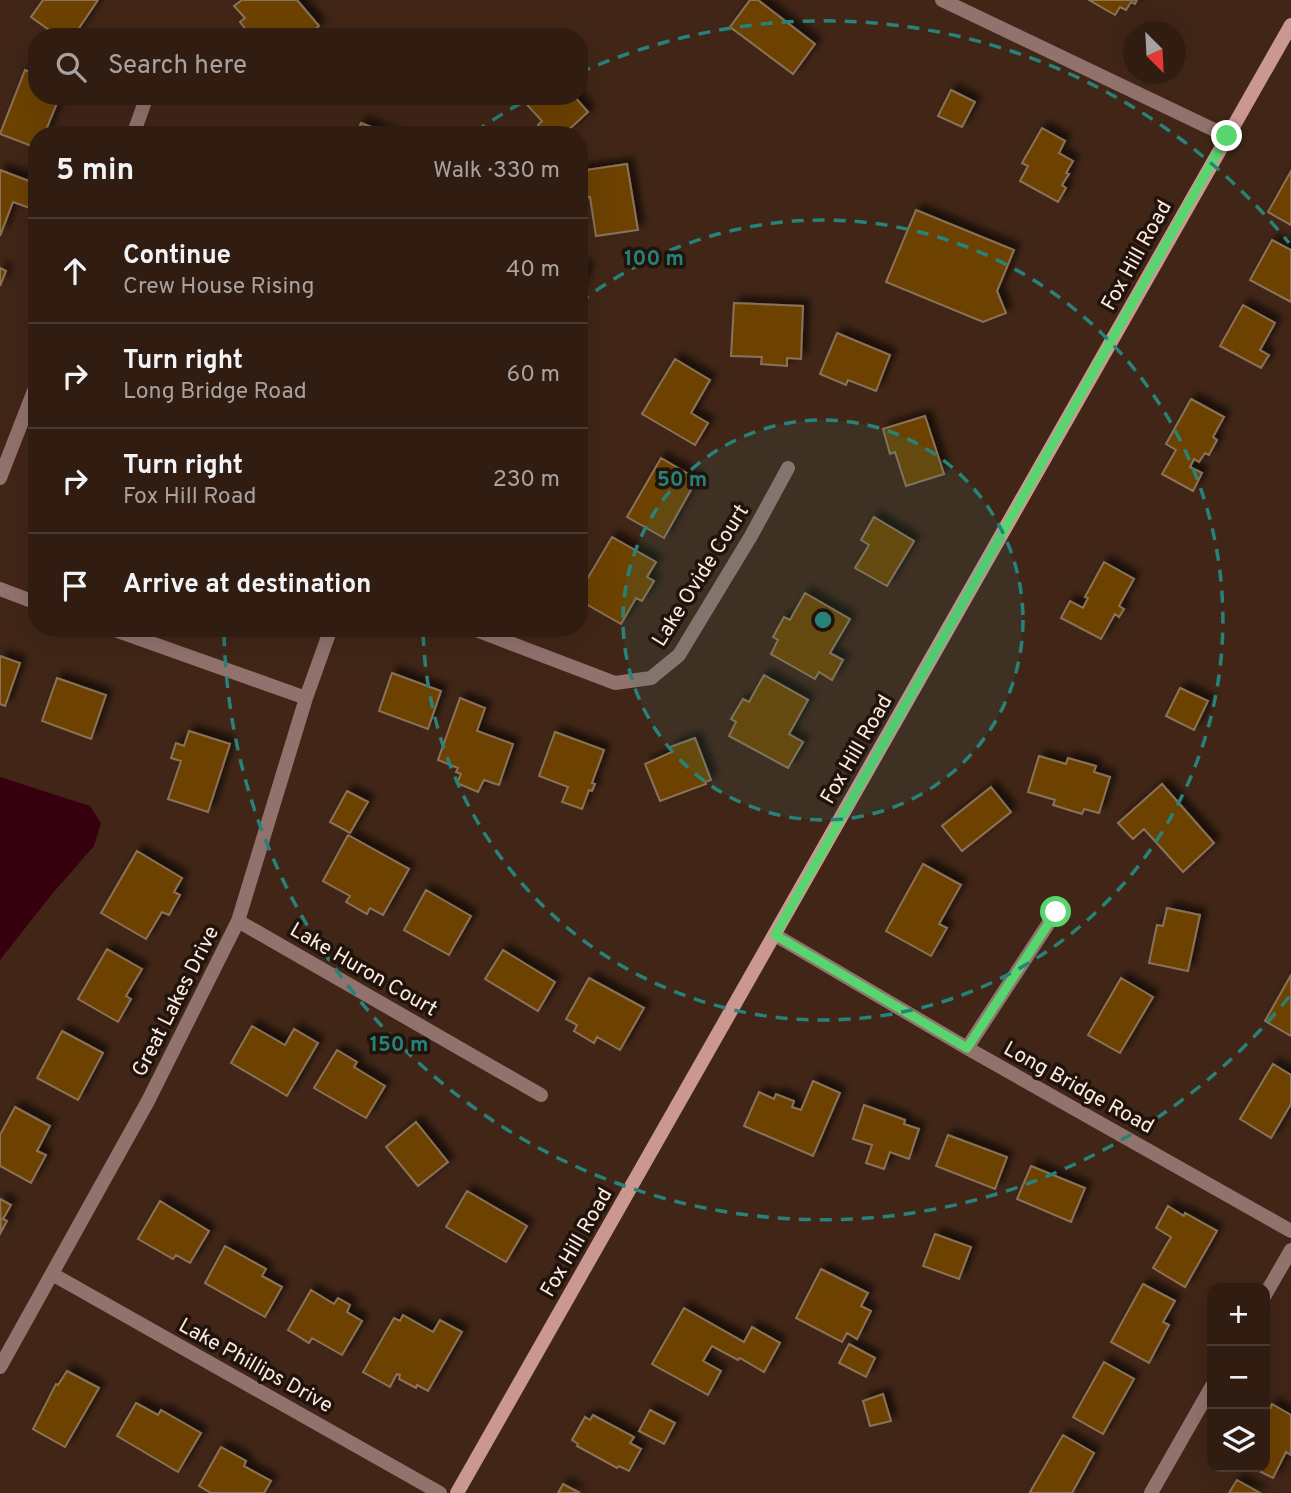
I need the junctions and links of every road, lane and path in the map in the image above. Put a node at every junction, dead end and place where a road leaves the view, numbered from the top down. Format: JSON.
{"nodes":[{"id":1,"x":942,"y":0,"type":"edge"},
{"id":2,"x":1291,"y":25,"type":"edge"},
{"id":3,"x":144,"y":105,"type":"edge"},
{"id":4,"x":135,"y":126,"type":"edge"},
{"id":5,"x":1227,"y":136,"type":"junction"},
{"id":6,"x":28,"y":406,"type":"edge"},
{"id":7,"x":788,"y":468,"type":"dead end"},
{"id":8,"x":0,"y":478,"type":"edge"},
{"id":9,"x":0,"y":590,"type":"edge"},
{"id":10,"x":28,"y":600,"type":"edge"},
{"id":11,"x":134,"y":637,"type":"edge"},
{"id":12,"x":328,"y":637,"type":"edge"},
{"id":13,"x":495,"y":637,"type":"edge"},
{"id":14,"x":306,"y":698,"type":"junction"},
{"id":15,"x":1056,"y":912,"type":"dead end"},
{"id":16,"x":238,"y":921,"type":"junction"},
{"id":17,"x":775,"y":935,"type":"junction"},
{"id":18,"x":967,"y":1048,"type":"junction"},
{"id":19,"x":541,"y":1095,"type":"dead end"},
{"id":20,"x":1291,"y":1231,"type":"edge"},
{"id":21,"x":1291,"y":1250,"type":"edge"},
{"id":22,"x":52,"y":1274,"type":"junction"},
{"id":23,"x":1270,"y":1286,"type":"edge"},
{"id":24,"x":0,"y":1367,"type":"edge"},
{"id":25,"x":1207,"y":1395,"type":"edge"},
{"id":26,"x":440,"y":1493,"type":"edge"},
{"id":27,"x":457,"y":1493,"type":"edge"},
{"id":28,"x":1151,"y":1493,"type":"edge"}],
"edges":[{"from":1,"to":5,"type":"street"},
{"from":2,"to":5,"type":"main road","name":"Fox Hill Road"},
{"from":3,"to":4,"type":"street"},
{"from":5,"to":17,"type":"main road","name":"Fox Hill Road"},
{"from":6,"to":8,"type":"street"},
{"from":7,"to":13,"type":"street","name":"Lake Ovide Court"},
{"from":9,"to":10,"type":"street"},
{"from":11,"to":14,"type":"street"},
{"from":12,"to":14,"type":"street","name":"Great Lakes Drive"},
{"from":14,"to":16,"type":"street","name":"Great Lakes Drive"},
{"from":15,"to":18,"type":"street"},
{"from":16,"to":19,"type":"street","name":"Lake Huron Court"},
{"from":16,"to":22,"type":"street","name":"Great Lakes Drive"},
{"from":17,"to":18,"type":"street","name":"Long Bridge Road"},
{"from":17,"to":27,"type":"main road","name":"Fox Hill Road"},
{"from":18,"to":20,"type":"street","name":"Long Bridge Road"},
{"from":21,"to":23,"type":"street"},
{"from":22,"to":24,"type":"street","name":"Great Lakes Drive"},
{"from":22,"to":26,"type":"street","name":"Lake Phillips Drive"},
{"from":25,"to":28,"type":"street"}]}
